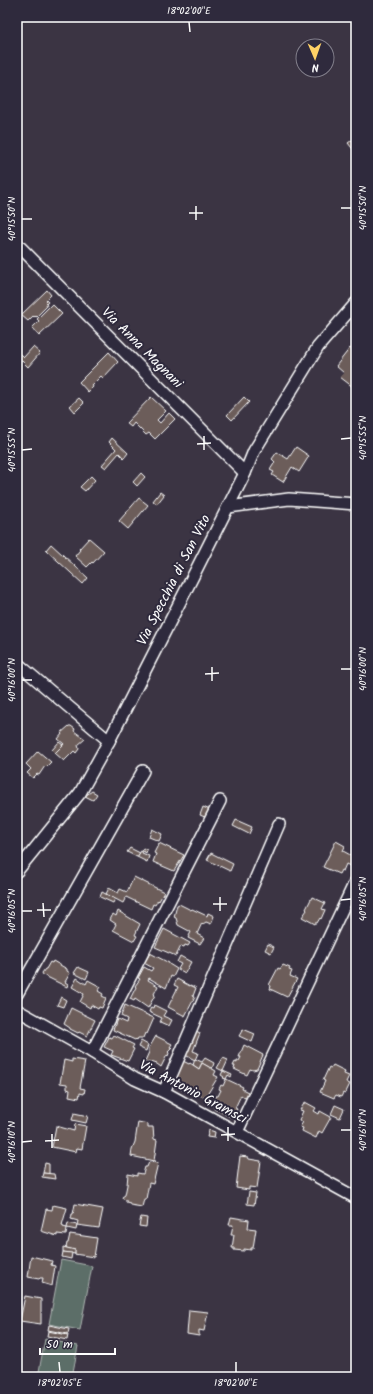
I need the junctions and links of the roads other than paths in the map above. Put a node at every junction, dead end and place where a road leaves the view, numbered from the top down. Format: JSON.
{"nodes":[{"id":1,"x":17,"y":244,"type":"edge"},
{"id":2,"x":356,"y":303,"type":"edge"},
{"id":3,"x":245,"y":473,"type":"junction"},
{"id":4,"x":356,"y":504,"type":"edge"},
{"id":5,"x":228,"y":507,"type":"junction"},
{"id":6,"x":17,"y":663,"type":"edge"},
{"id":7,"x":109,"y":741,"type":"junction"},
{"id":8,"x":142,"y":771,"type":"dead end"},
{"id":9,"x":220,"y":801,"type":"dead end"},
{"id":10,"x":279,"y":824,"type":"dead end"},
{"id":11,"x":17,"y":871,"type":"edge"},
{"id":12,"x":356,"y":880,"type":"edge"},
{"id":13,"x":17,"y":994,"type":"edge"},
{"id":14,"x":17,"y":1010,"type":"edge"},
{"id":15,"x":92,"y":1052,"type":"junction"},
{"id":16,"x":164,"y":1092,"type":"junction"},
{"id":17,"x":237,"y":1132,"type":"junction"},
{"id":18,"x":356,"y":1198,"type":"edge"}],
"edges":[{"from":1,"to":3,"type":"street","name":"Via Anna Magnani"},
{"from":2,"to":3,"type":"street","name":"Via Specchia di San Vito"},
{"from":3,"to":5,"type":"street","name":"Via Specchia di San Vito"},
{"from":4,"to":5,"type":"street"},
{"from":5,"to":7,"type":"street","name":"Via Specchia di San Vito"},
{"from":6,"to":7,"type":"street"},
{"from":7,"to":11,"type":"street","name":"Via Specchia di San Vito"},
{"from":8,"to":13,"type":"street"},
{"from":9,"to":15,"type":"street"},
{"from":10,"to":16,"type":"street"},
{"from":12,"to":17,"type":"street"},
{"from":14,"to":15,"type":"street","name":"Via Antonio Gramsci"},
{"from":15,"to":16,"type":"street","name":"Via Antonio Gramsci"},
{"from":16,"to":17,"type":"street","name":"Via Antonio Gramsci"},
{"from":17,"to":18,"type":"street","name":"Via Antonio Gramsci"}]}
